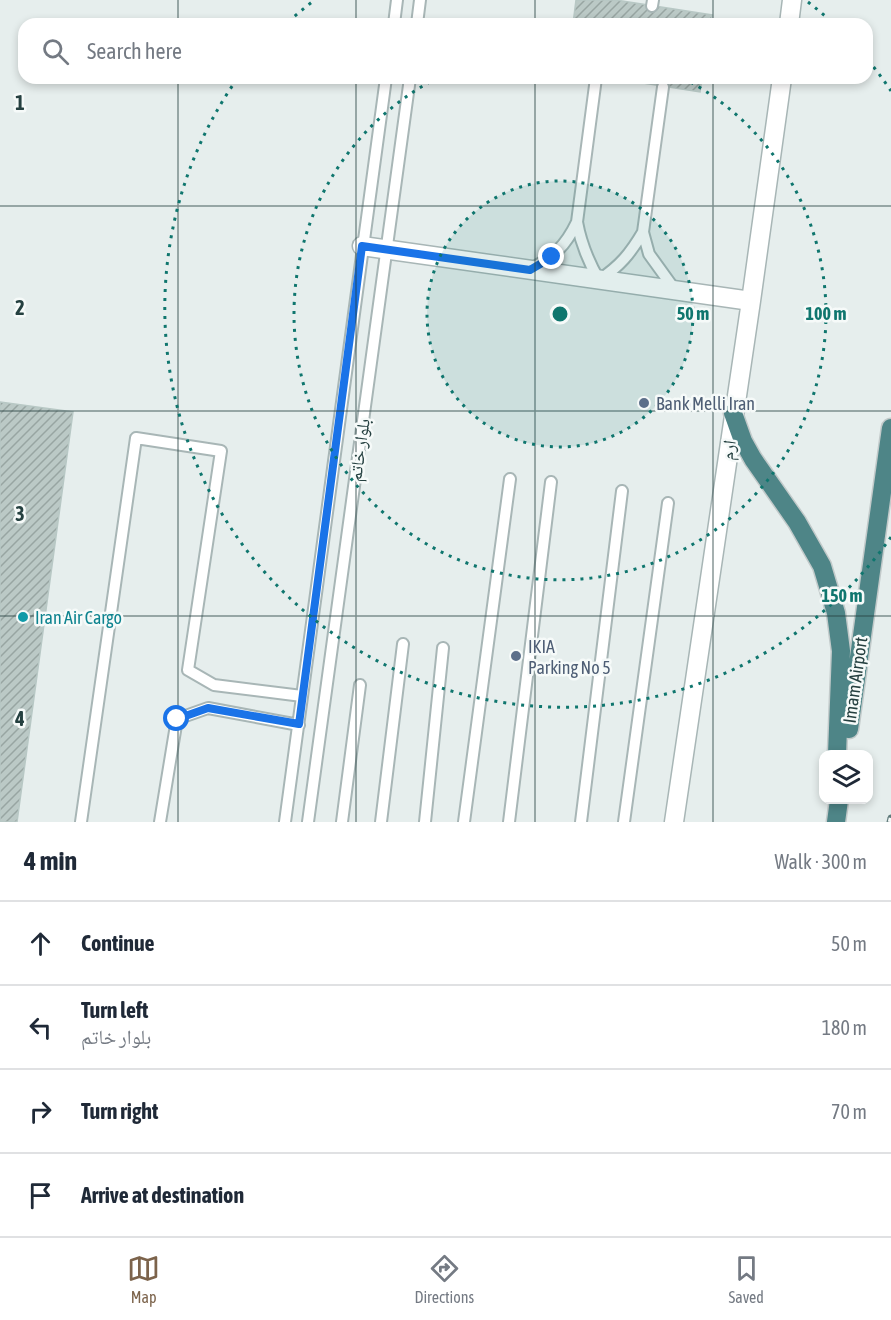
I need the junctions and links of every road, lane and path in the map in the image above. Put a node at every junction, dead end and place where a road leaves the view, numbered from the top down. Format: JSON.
{"nodes":[{"id":1,"x":397,"y":0,"type":"edge"},
{"id":2,"x":420,"y":0,"type":"edge"},
{"id":3,"x":792,"y":0,"type":"edge"},
{"id":4,"x":395,"y":18,"type":"edge"},
{"id":5,"x":418,"y":18,"type":"edge"},
{"id":6,"x":790,"y":18,"type":"edge"},
{"id":7,"x":385,"y":84,"type":"edge"},
{"id":8,"x":409,"y":84,"type":"edge"},
{"id":9,"x":595,"y":84,"type":"edge"},
{"id":10,"x":781,"y":84,"type":"edge"},
{"id":11,"x":663,"y":87,"type":"dead end"},
{"id":12,"x":578,"y":222,"type":"junction"},
{"id":13,"x":643,"y":232,"type":"junction"},
{"id":14,"x":362,"y":246,"type":"junction"},
{"id":15,"x":387,"y":249,"type":"junction"},
{"id":16,"x":530,"y":270,"type":"junction"},
{"id":17,"x":599,"y":280,"type":"junction"},
{"id":18,"x":675,"y":290,"type":"junction"},
{"id":19,"x":751,"y":301,"type":"junction"},
{"id":20,"x":734,"y":413,"type":"junction"},
{"id":21,"x":891,"y":428,"type":"edge"},
{"id":22,"x":510,"y":479,"type":"dead end"},
{"id":23,"x":551,"y":482,"type":"dead end"},
{"id":24,"x":622,"y":491,"type":"dead end"},
{"id":25,"x":668,"y":503,"type":"dead end"},
{"id":26,"x":403,"y":644,"type":"dead end"},
{"id":27,"x":443,"y":648,"type":"dead end"},
{"id":28,"x":360,"y":685,"type":"dead end"},
{"id":29,"x":302,"y":696,"type":"junction"},
{"id":30,"x":299,"y":724,"type":"junction"},
{"id":31,"x":837,"y":750,"type":"edge"},
{"id":32,"x":846,"y":750,"type":"edge"},
{"id":33,"x":837,"y":804,"type":"edge"},
{"id":34,"x":81,"y":822,"type":"edge"},
{"id":35,"x":160,"y":822,"type":"edge"},
{"id":36,"x":285,"y":822,"type":"edge"},
{"id":37,"x":308,"y":822,"type":"edge"},
{"id":38,"x":342,"y":822,"type":"edge"},
{"id":39,"x":381,"y":822,"type":"edge"},
{"id":40,"x":424,"y":822,"type":"edge"},
{"id":41,"x":464,"y":822,"type":"edge"},
{"id":42,"x":509,"y":822,"type":"edge"},
{"id":43,"x":581,"y":822,"type":"edge"},
{"id":44,"x":624,"y":822,"type":"edge"},
{"id":45,"x":674,"y":822,"type":"edge"},
{"id":46,"x":835,"y":822,"type":"edge"}],
"edges":[{"from":1,"to":4,"type":"lane"},
{"from":2,"to":5,"type":"lane"},
{"from":3,"to":6,"type":"street"},
{"from":7,"to":14,"type":"lane","name":"بلوار خاتم"},
{"from":8,"to":15,"type":"lane","name":"بلوار خاتم"},
{"from":9,"to":12,"type":"lane"},
{"from":10,"to":19,"type":"street","name":"ارم"},
{"from":11,"to":13,"type":"lane"},
{"from":12,"to":16,"type":"lane"},
{"from":12,"to":17,"type":"lane"},
{"from":13,"to":17,"type":"lane"},
{"from":13,"to":18,"type":"lane"},
{"from":14,"to":15,"type":"street"},
{"from":14,"to":29,"type":"lane","name":"بلوار خاتم"},
{"from":15,"to":16,"type":"street"},
{"from":15,"to":37,"type":"lane","name":"بلوار خاتم"},
{"from":16,"to":17,"type":"street"},
{"from":17,"to":18,"type":"street"},
{"from":18,"to":19,"type":"street"},
{"from":19,"to":20,"type":"street","name":"ارم"},
{"from":20,"to":31,"type":"highway"},
{"from":20,"to":45,"type":"street","name":"ارم"},
{"from":21,"to":32,"type":"highway","name":"Imam Airport"},
{"from":22,"to":41,"type":"lane"},
{"from":23,"to":42,"type":"lane"},
{"from":24,"to":43,"type":"lane"},
{"from":25,"to":44,"type":"lane"},
{"from":26,"to":39,"type":"lane"},
{"from":27,"to":40,"type":"lane"},
{"from":28,"to":38,"type":"lane"},
{"from":29,"to":30,"type":"lane","name":"بلوار خاتم"},
{"from":29,"to":34,"type":"lane"},
{"from":30,"to":35,"type":"lane"},
{"from":30,"to":36,"type":"lane","name":"بلوار خاتم"},
{"from":33,"to":46,"type":"highway"}]}
